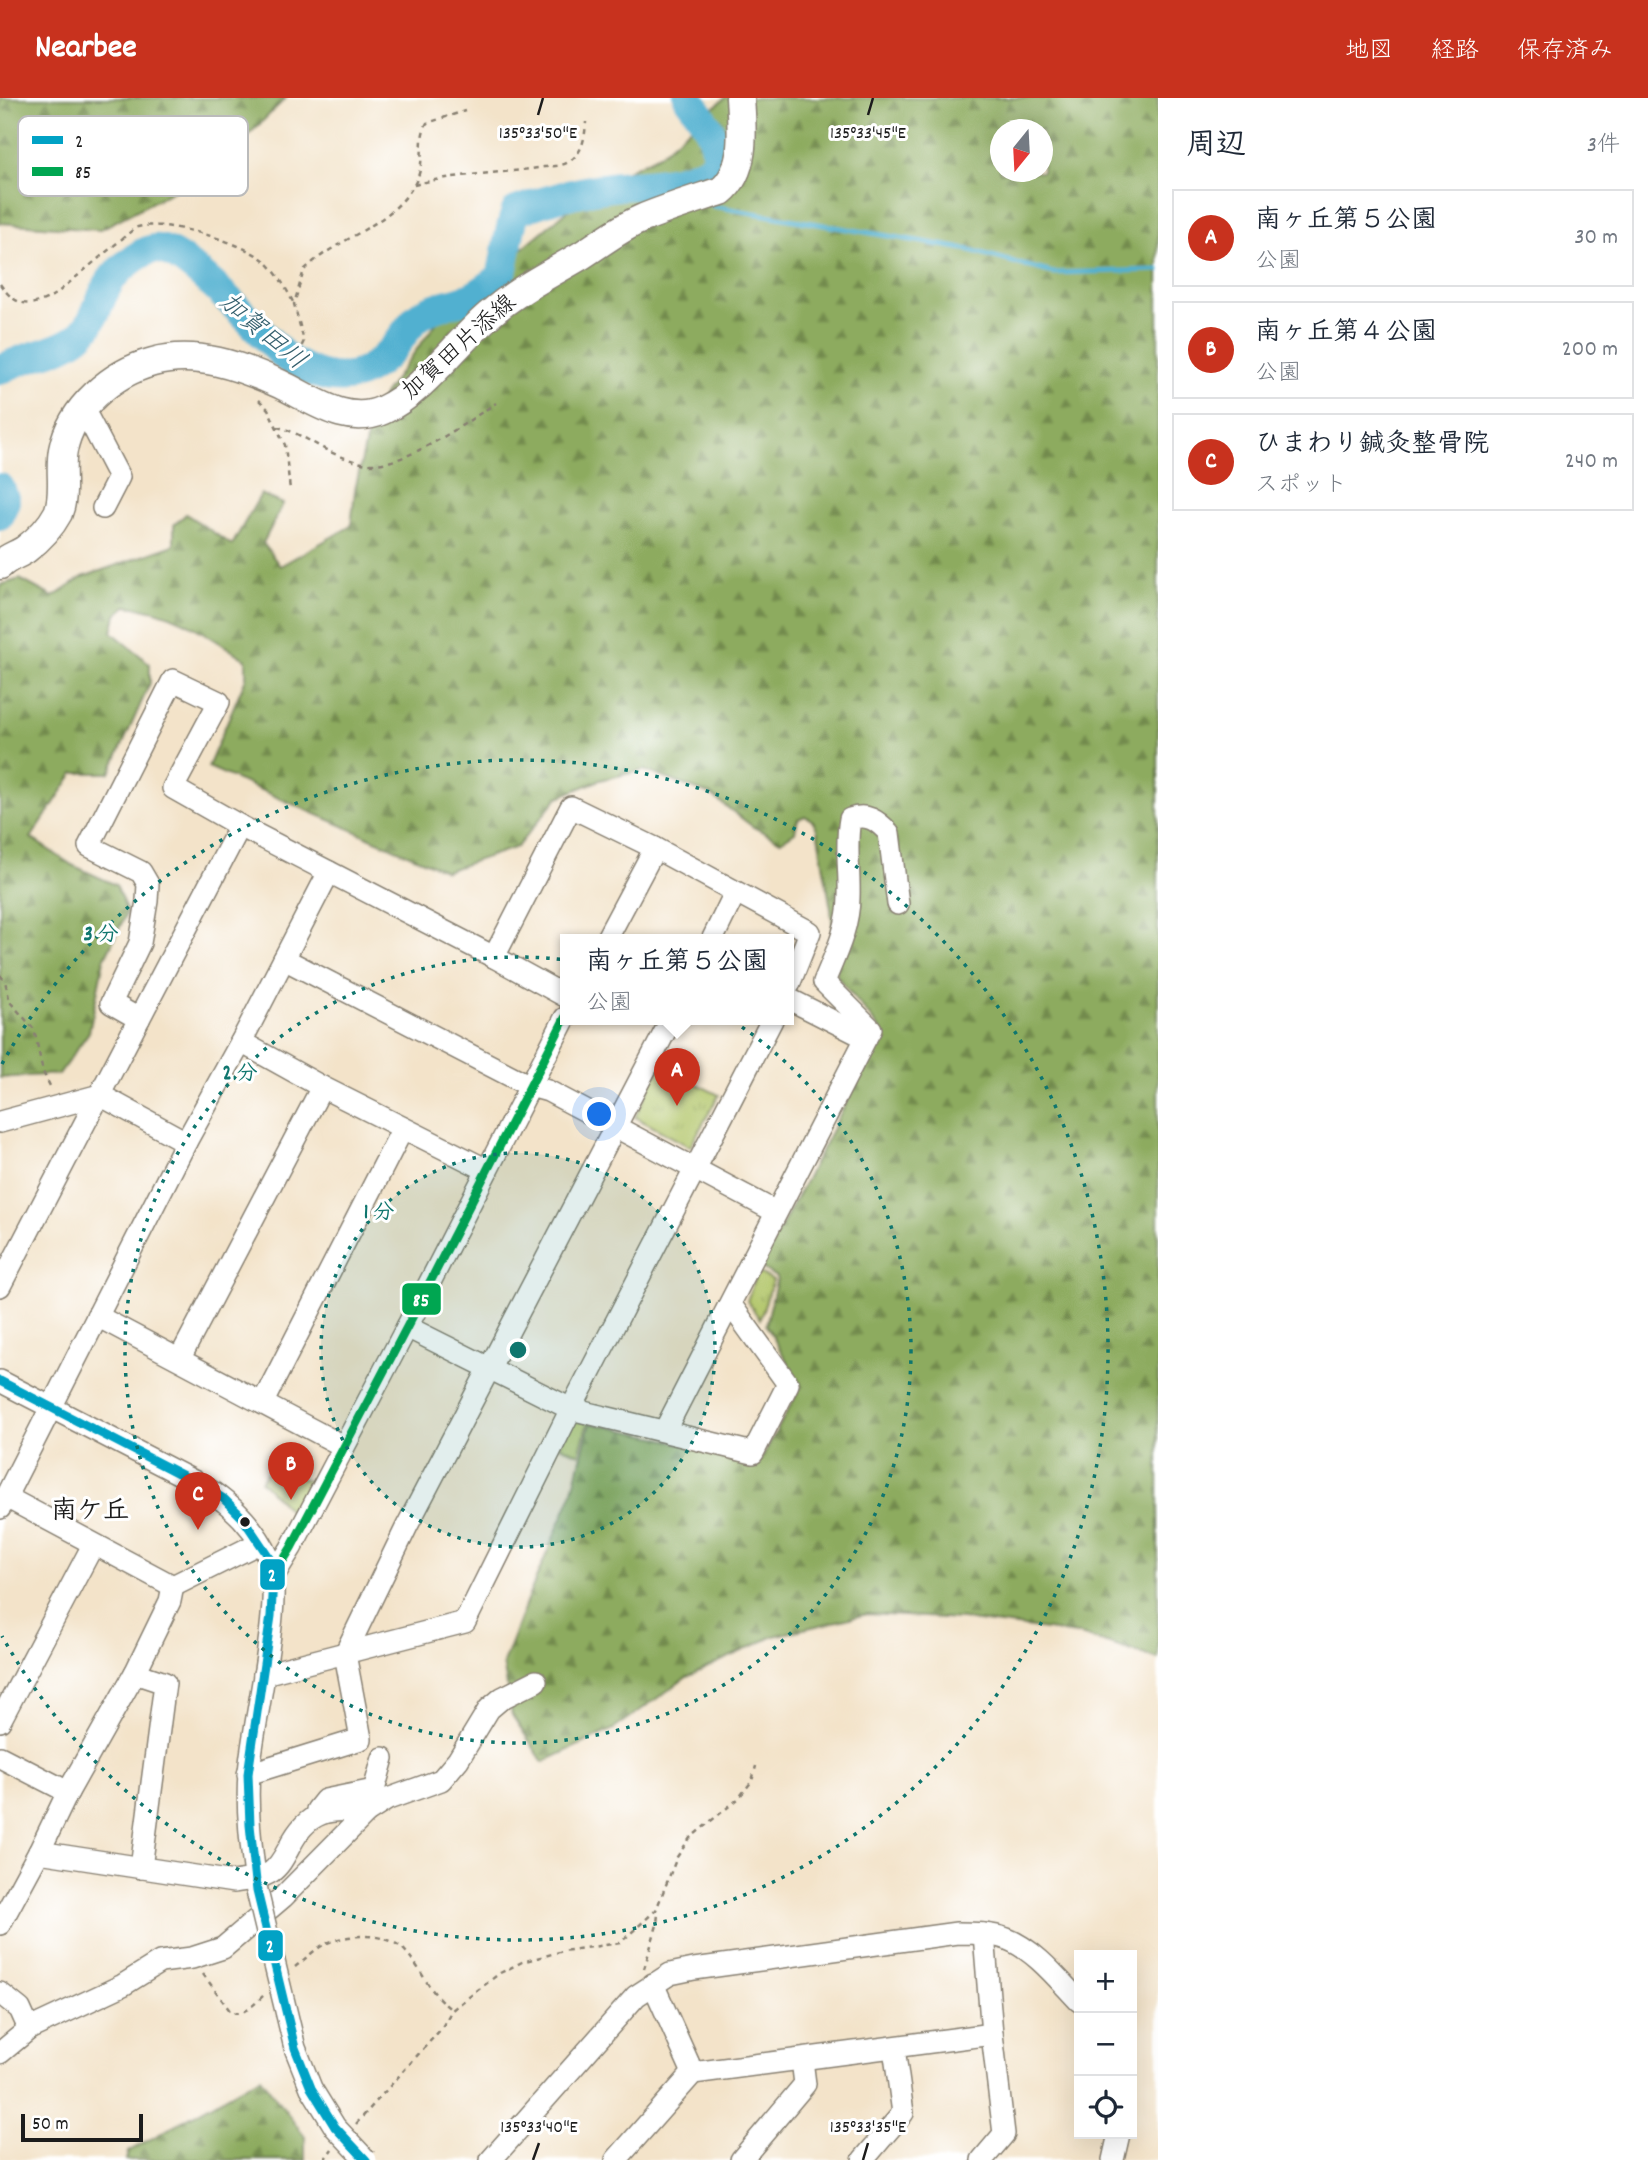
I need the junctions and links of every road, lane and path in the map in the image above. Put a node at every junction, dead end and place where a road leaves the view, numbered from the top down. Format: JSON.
{"nodes":[{"id":1,"x":740,"y":98,"type":"edge"},
{"id":2,"x":466,"y":111,"type":"dead end"},
{"id":3,"x":586,"y":122,"type":"dead end"},
{"id":4,"x":414,"y":185,"type":"junction"},
{"id":5,"x":0,"y":284,"type":"edge"},
{"id":6,"x":294,"y":304,"type":"junction"},
{"id":7,"x":299,"y":355,"type":"dead end"},
{"id":8,"x":255,"y":396,"type":"dead end"},
{"id":9,"x":496,"y":403,"type":"dead end"},
{"id":10,"x":83,"y":408,"type":"junction"},
{"id":11,"x":277,"y":427,"type":"junction"},
{"id":12,"x":290,"y":490,"type":"dead end"},
{"id":13,"x":103,"y":508,"type":"dead end"},
{"id":14,"x":1,"y":561,"type":"edge"},
{"id":15,"x":240,"y":826,"type":"junction"},
{"id":16,"x":655,"y":848,"type":"junction"},
{"id":17,"x":329,"y":872,"type":"junction"},
{"id":18,"x":735,"y":893,"type":"junction"},
{"id":19,"x":898,"y":904,"type":"dead end"},
{"id":20,"x":610,"y":934,"type":"edge"},
{"id":21,"x":715,"y":934,"type":"edge"},
{"id":22,"x":494,"y":957,"type":"junction"},
{"id":23,"x":284,"y":960,"type":"junction"},
{"id":24,"x":794,"y":972,"type":"edge"},
{"id":25,"x":0,"y":975,"type":"edge"},
{"id":26,"x":560,"y":993,"type":"edge"},
{"id":27,"x":794,"y":1002,"type":"edge"},
{"id":28,"x":139,"y":1019,"type":"junction"},
{"id":29,"x":561,"y":1025,"type":"edge"},
{"id":30,"x":668,"y":1025,"type":"edge"},
{"id":31,"x":769,"y":1025,"type":"edge"},
{"id":32,"x":866,"y":1038,"type":"junction"},
{"id":33,"x":241,"y":1042,"type":"junction"},
{"id":34,"x":530,"y":1086,"type":"junction"},
{"id":35,"x":322,"y":1087,"type":"junction"},
{"id":36,"x":100,"y":1095,"type":"junction"},
{"id":37,"x":60,"y":1106,"type":"junction"},
{"id":38,"x":0,"y":1122,"type":"edge"},
{"id":39,"x":616,"y":1127,"type":"junction"},
{"id":40,"x":403,"y":1128,"type":"junction"},
{"id":41,"x":186,"y":1142,"type":"junction"},
{"id":42,"x":694,"y":1168,"type":"junction"},
{"id":43,"x":487,"y":1170,"type":"junction"},
{"id":44,"x":776,"y":1212,"type":"junction"},
{"id":45,"x":0,"y":1286,"type":"edge"},
{"id":46,"x":731,"y":1305,"type":"junction"},
{"id":47,"x":97,"y":1315,"type":"junction"},
{"id":48,"x":407,"y":1327,"type":"junction"},
{"id":49,"x":180,"y":1358,"type":"junction"},
{"id":50,"x":490,"y":1368,"type":"junction"},
{"id":51,"x":0,"y":1381,"type":"edge"},
{"id":52,"x":263,"y":1402,"type":"junction"},
{"id":53,"x":51,"y":1408,"type":"junction"},
{"id":54,"x":571,"y":1409,"type":"junction"},
{"id":55,"x":665,"y":1430,"type":"junction"},
{"id":56,"x":343,"y":1446,"type":"junction"},
{"id":57,"x":3,"y":1503,"type":"edge"},
{"id":58,"x":259,"y":1542,"type":"junction"},
{"id":59,"x":93,"y":1545,"type":"junction"},
{"id":60,"x":273,"y":1577,"type":"junction"},
{"id":61,"x":173,"y":1586,"type":"junction"},
{"id":62,"x":345,"y":1654,"type":"junction"},
{"id":63,"x":135,"y":1673,"type":"junction"},
{"id":64,"x":264,"y":1674,"type":"junction"},
{"id":65,"x":536,"y":1681,"type":"dead end"},
{"id":66,"x":0,"y":1721,"type":"edge"},
{"id":67,"x":0,"y":1758,"type":"edge"},
{"id":68,"x":383,"y":1758,"type":"dead end"},
{"id":69,"x":756,"y":1766,"type":"dead end"},
{"id":70,"x":248,"y":1774,"type":"junction"},
{"id":71,"x":68,"y":1792,"type":"junction"},
{"id":72,"x":366,"y":1813,"type":"junction"},
{"id":73,"x":312,"y":1816,"type":"junction"},
{"id":74,"x":39,"y":1852,"type":"junction"},
{"id":75,"x":141,"y":1868,"type":"junction"},
{"id":76,"x":256,"y":1885,"type":"junction"},
{"id":77,"x":658,"y":1913,"type":"dead end"},
{"id":78,"x":0,"y":1924,"type":"edge"},
{"id":79,"x":984,"y":1934,"type":"junction"},
{"id":80,"x":192,"y":1958,"type":"junction"},
{"id":81,"x":288,"y":1974,"type":"dead end"},
{"id":82,"x":648,"y":1980,"type":"junction"},
{"id":83,"x":271,"y":1989,"type":"dead end"},
{"id":84,"x":0,"y":1993,"type":"edge"},
{"id":85,"x":1074,"y":1996,"type":"edge"},
{"id":86,"x":452,"y":2010,"type":"junction"},
{"id":87,"x":29,"y":2029,"type":"junction"},
{"id":88,"x":992,"y":2034,"type":"junction"},
{"id":89,"x":894,"y":2048,"type":"junction"},
{"id":90,"x":0,"y":2053,"type":"edge"},
{"id":91,"x":803,"y":2060,"type":"junction"},
{"id":92,"x":693,"y":2073,"type":"junction"},
{"id":93,"x":349,"y":2131,"type":"dead end"},
{"id":94,"x":1118,"y":2139,"type":"edge"},
{"id":95,"x":332,"y":2149,"type":"dead end"},
{"id":96,"x":504,"y":2156,"type":"edge"},
{"id":97,"x":324,"y":2160,"type":"edge"},
{"id":98,"x":366,"y":2160,"type":"edge"},
{"id":99,"x":616,"y":2160,"type":"edge"},
{"id":100,"x":741,"y":2160,"type":"edge"},
{"id":101,"x":863,"y":2160,"type":"edge"},
{"id":102,"x":982,"y":2160,"type":"edge"},
{"id":103,"x":1113,"y":2160,"type":"edge"}],
"edges":[{"from":1,"to":10,"type":"main road","name":"加賀田片添線"},
{"from":2,"to":4,"type":"path"},
{"from":3,"to":4,"type":"path"},
{"from":4,"to":6,"type":"path"},
{"from":5,"to":6,"type":"path"},
{"from":6,"to":7,"type":"path"},
{"from":8,"to":11,"type":"path"},
{"from":9,"to":11,"type":"path"},
{"from":10,"to":13,"type":"street"},
{"from":10,"to":14,"type":"main road","name":"加賀田片添線"},
{"from":11,"to":12,"type":"path"},
{"from":15,"to":17,"type":"street"},
{"from":15,"to":28,"type":"street"},
{"from":15,"to":28,"type":"street"},
{"from":16,"to":18,"type":"street"},
{"from":16,"to":20,"type":"street"},
{"from":16,"to":22,"type":"street"},
{"from":17,"to":22,"type":"street"},
{"from":17,"to":23,"type":"street"},
{"from":18,"to":21,"type":"street"},
{"from":18,"to":24,"type":"street"},
{"from":19,"to":32,"type":"street"},
{"from":22,"to":26,"type":"street"},
{"from":23,"to":33,"type":"street"},
{"from":23,"to":34,"type":"street"},
{"from":25,"to":37,"type":"path"},
{"from":27,"to":32,"type":"street"},
{"from":28,"to":36,"type":"street"},
{"from":29,"to":34,"type":"street"},
{"from":30,"to":39,"type":"street"},
{"from":31,"to":42,"type":"street"},
{"from":32,"to":44,"type":"street"},
{"from":33,"to":35,"type":"street"},
{"from":33,"to":41,"type":"street"},
{"from":34,"to":39,"type":"street"},
{"from":34,"to":43,"type":"street"},
{"from":35,"to":40,"type":"street"},
{"from":35,"to":49,"type":"street"},
{"from":36,"to":37,"type":"street"},
{"from":36,"to":41,"type":"street"},
{"from":36,"to":45,"type":"street"},
{"from":37,"to":38,"type":"street"},
{"from":39,"to":42,"type":"street"},
{"from":39,"to":50,"type":"street"},
{"from":40,"to":43,"type":"street"},
{"from":40,"to":52,"type":"street"},
{"from":41,"to":47,"type":"street"},
{"from":42,"to":44,"type":"street"},
{"from":42,"to":54,"type":"street"},
{"from":43,"to":48,"type":"street"},
{"from":44,"to":46,"type":"street"},
{"from":46,"to":55,"type":"street"},
{"from":46,"to":55,"type":"street"},
{"from":47,"to":49,"type":"street"},
{"from":47,"to":53,"type":"street"},
{"from":48,"to":50,"type":"street"},
{"from":48,"to":56,"type":"street"},
{"from":49,"to":52,"type":"street"},
{"from":50,"to":54,"type":"street"},
{"from":50,"to":62,"type":"street"},
{"from":51,"to":53,"type":"street"},
{"from":52,"to":56,"type":"street"},
{"from":53,"to":57,"type":"street"},
{"from":53,"to":58,"type":"street"},
{"from":54,"to":55,"type":"street"},
{"from":54,"to":62,"type":"street"},
{"from":56,"to":60,"type":"street"},
{"from":57,"to":59,"type":"street"},
{"from":58,"to":60,"type":"street"},
{"from":58,"to":61,"type":"street"},
{"from":59,"to":61,"type":"street"},
{"from":59,"to":66,"type":"street"},
{"from":60,"to":64,"type":"street"},
{"from":61,"to":63,"type":"street"},
{"from":62,"to":64,"type":"street"},
{"from":62,"to":70,"type":"street"},
{"from":63,"to":71,"type":"street"},
{"from":63,"to":75,"type":"street"},
{"from":64,"to":70,"type":"street"},
{"from":65,"to":72,"type":"street"},
{"from":67,"to":71,"type":"street"},
{"from":68,"to":73,"type":"street"},
{"from":69,"to":86,"type":"path"},
{"from":70,"to":76,"type":"street"},
{"from":71,"to":74,"type":"street"},
{"from":72,"to":73,"type":"street"},
{"from":72,"to":80,"type":"street"},
{"from":73,"to":76,"type":"street"},
{"from":74,"to":75,"type":"street"},
{"from":74,"to":78,"type":"street"},
{"from":75,"to":76,"type":"street"},
{"from":76,"to":98,"type":"street","bridge":true},
{"from":77,"to":82,"type":"path"},
{"from":79,"to":82,"type":"street"},
{"from":79,"to":85,"type":"street"},
{"from":79,"to":88,"type":"street"},
{"from":80,"to":83,"type":"path"},
{"from":80,"to":87,"type":"street"},
{"from":81,"to":86,"type":"path"},
{"from":82,"to":92,"type":"street"},
{"from":82,"to":96,"type":"street"},
{"from":84,"to":87,"type":"street"},
{"from":86,"to":93,"type":"path"},
{"from":87,"to":90,"type":"street"},
{"from":88,"to":89,"type":"street"},
{"from":88,"to":102,"type":"street"},
{"from":89,"to":91,"type":"street"},
{"from":89,"to":101,"type":"street"},
{"from":91,"to":92,"type":"street"},
{"from":91,"to":100,"type":"street"},
{"from":92,"to":99,"type":"street"},
{"from":94,"to":103,"type":"street"},
{"from":95,"to":97,"type":"path"}]}
